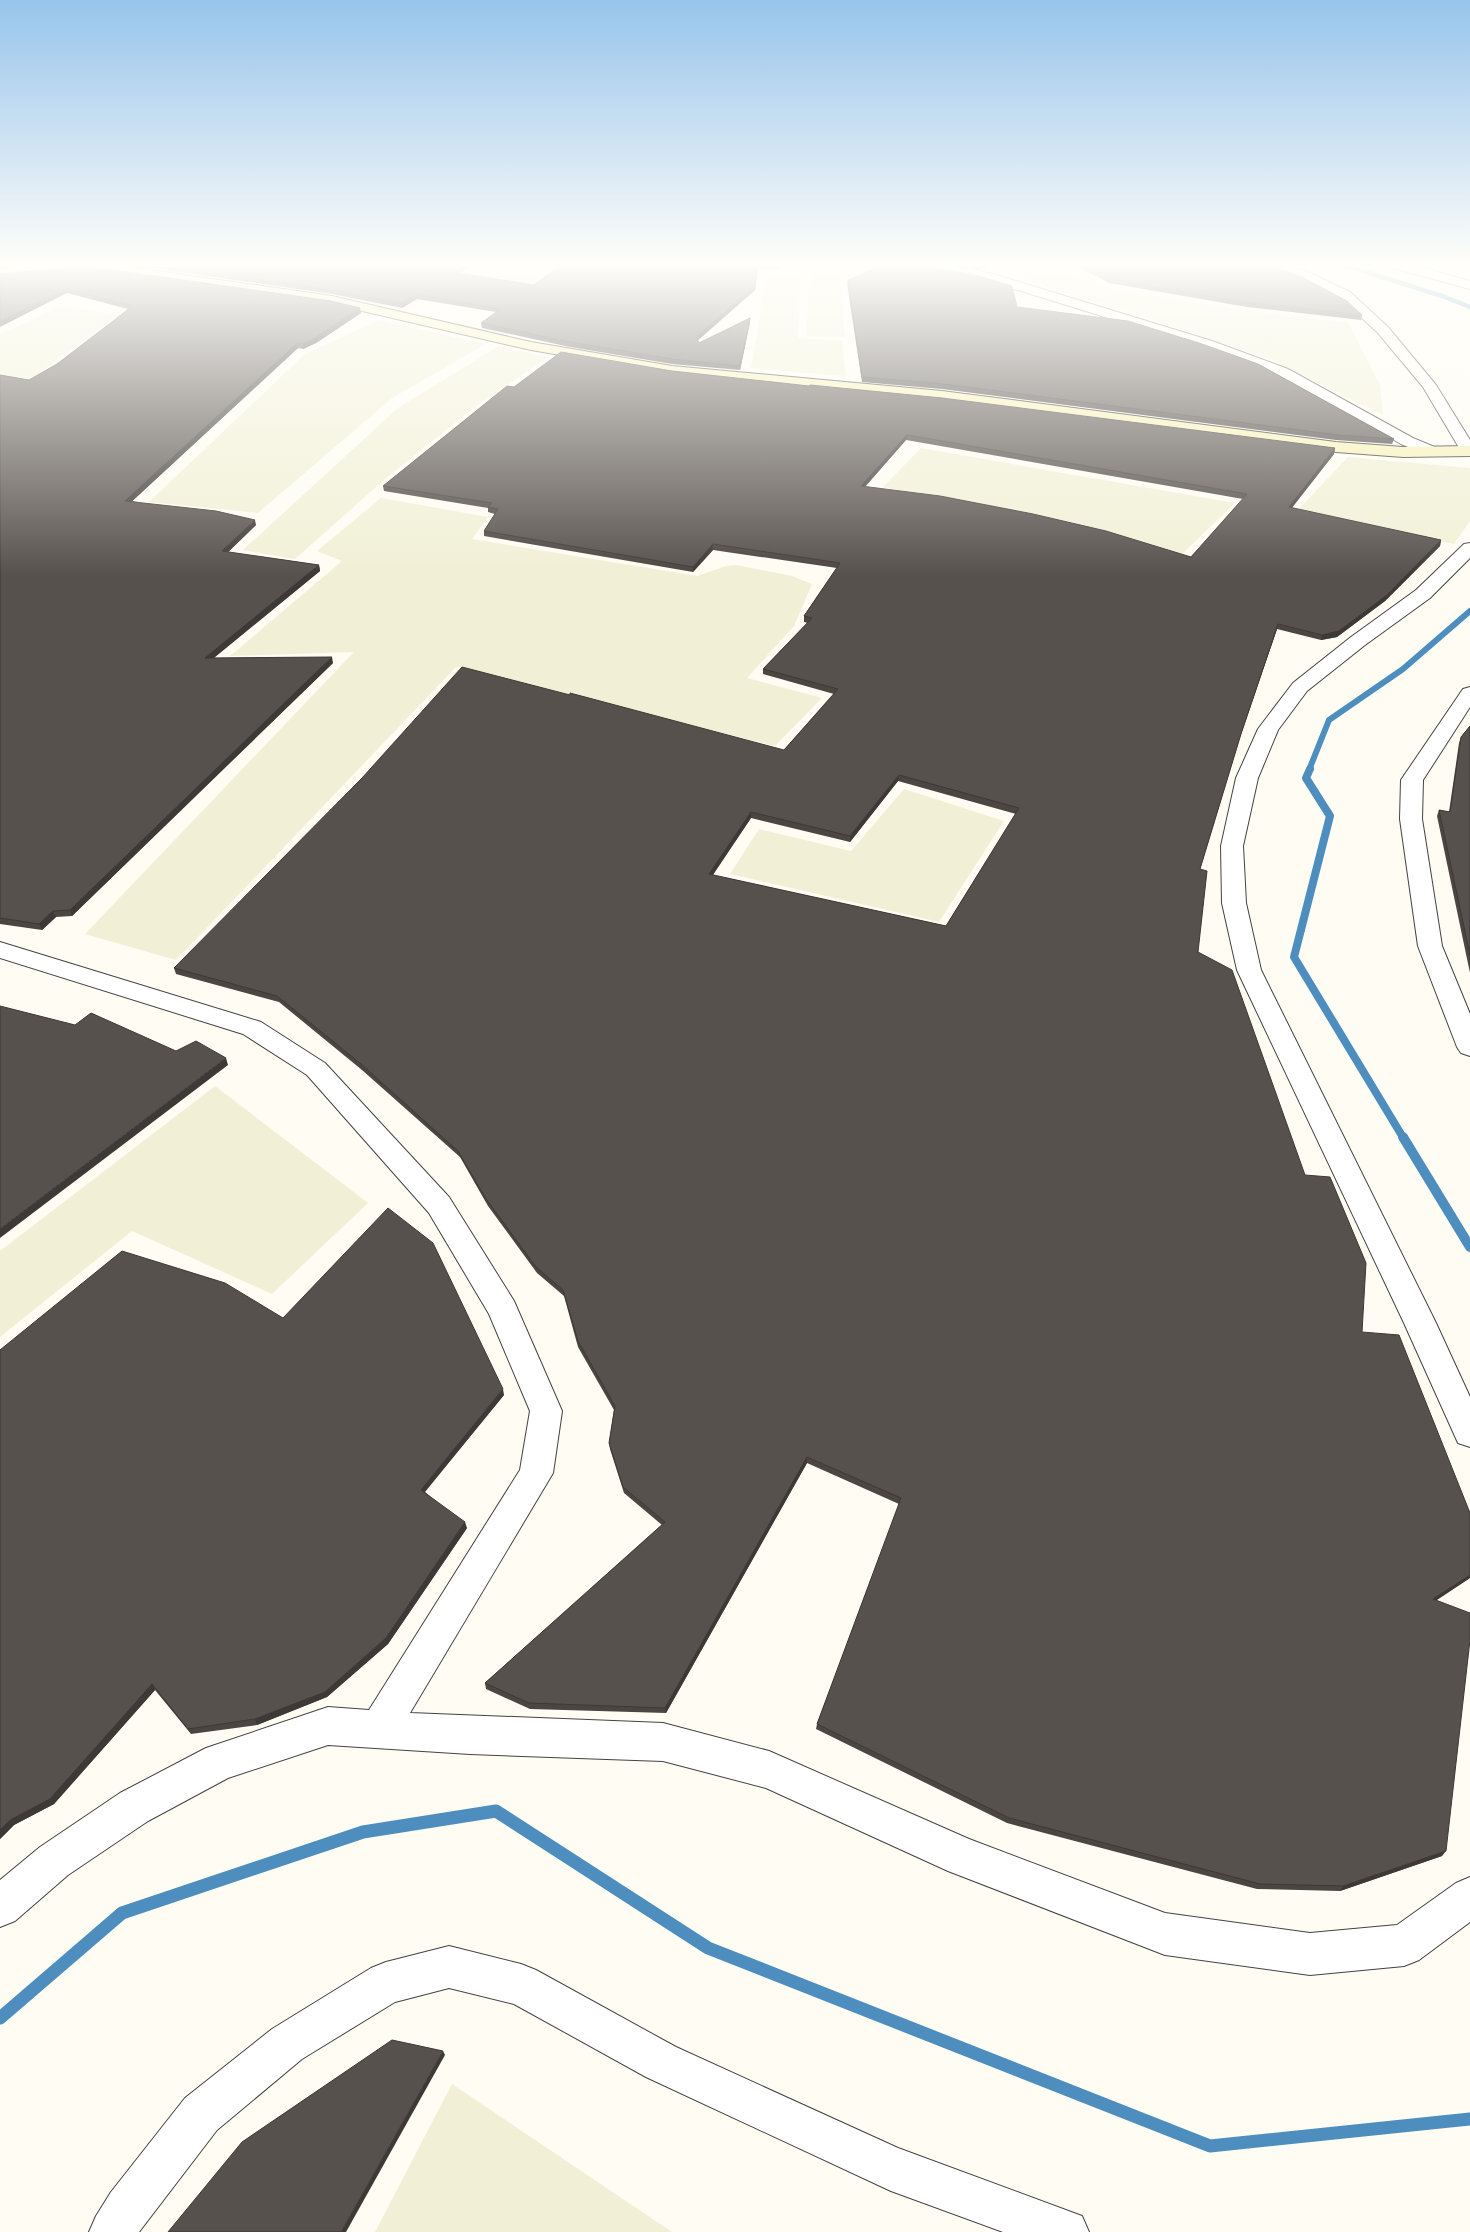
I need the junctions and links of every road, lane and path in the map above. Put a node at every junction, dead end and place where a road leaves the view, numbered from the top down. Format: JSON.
{"nodes":[{"id":1,"x":655,"y":367,"type":"edge"},
{"id":2,"x":1269,"y":367,"type":"edge"},
{"id":3,"x":1414,"y":367,"type":"edge"},
{"id":4,"x":1431,"y":451,"type":"junction"},
{"id":5,"x":1469,"y":451,"type":"edge"},
{"id":6,"x":1470,"y":548,"type":"edge"},
{"id":7,"x":1470,"y":693,"type":"edge"},
{"id":8,"x":0,"y":950,"type":"edge"},
{"id":9,"x":1470,"y":1047,"type":"edge"},
{"id":10,"x":1470,"y":1433,"type":"edge"},
{"id":11,"x":379,"y":1729,"type":"junction"},
{"id":12,"x":1470,"y":1897,"type":"edge"},
{"id":13,"x":0,"y":1906,"type":"edge"},
{"id":14,"x":112,"y":2232,"type":"edge"},
{"id":15,"x":1066,"y":2232,"type":"edge"}],
"edges":[{"from":1,"to":4,"type":"street"},
{"from":2,"to":4,"type":"street"},
{"from":3,"to":5,"type":"street"},
{"from":4,"to":5,"type":"street"},
{"from":6,"to":10,"type":"street"},
{"from":7,"to":9,"type":"street"},
{"from":8,"to":11,"type":"street"},
{"from":11,"to":12,"type":"street"},
{"from":11,"to":13,"type":"street"},
{"from":14,"to":15,"type":"street"}]}
